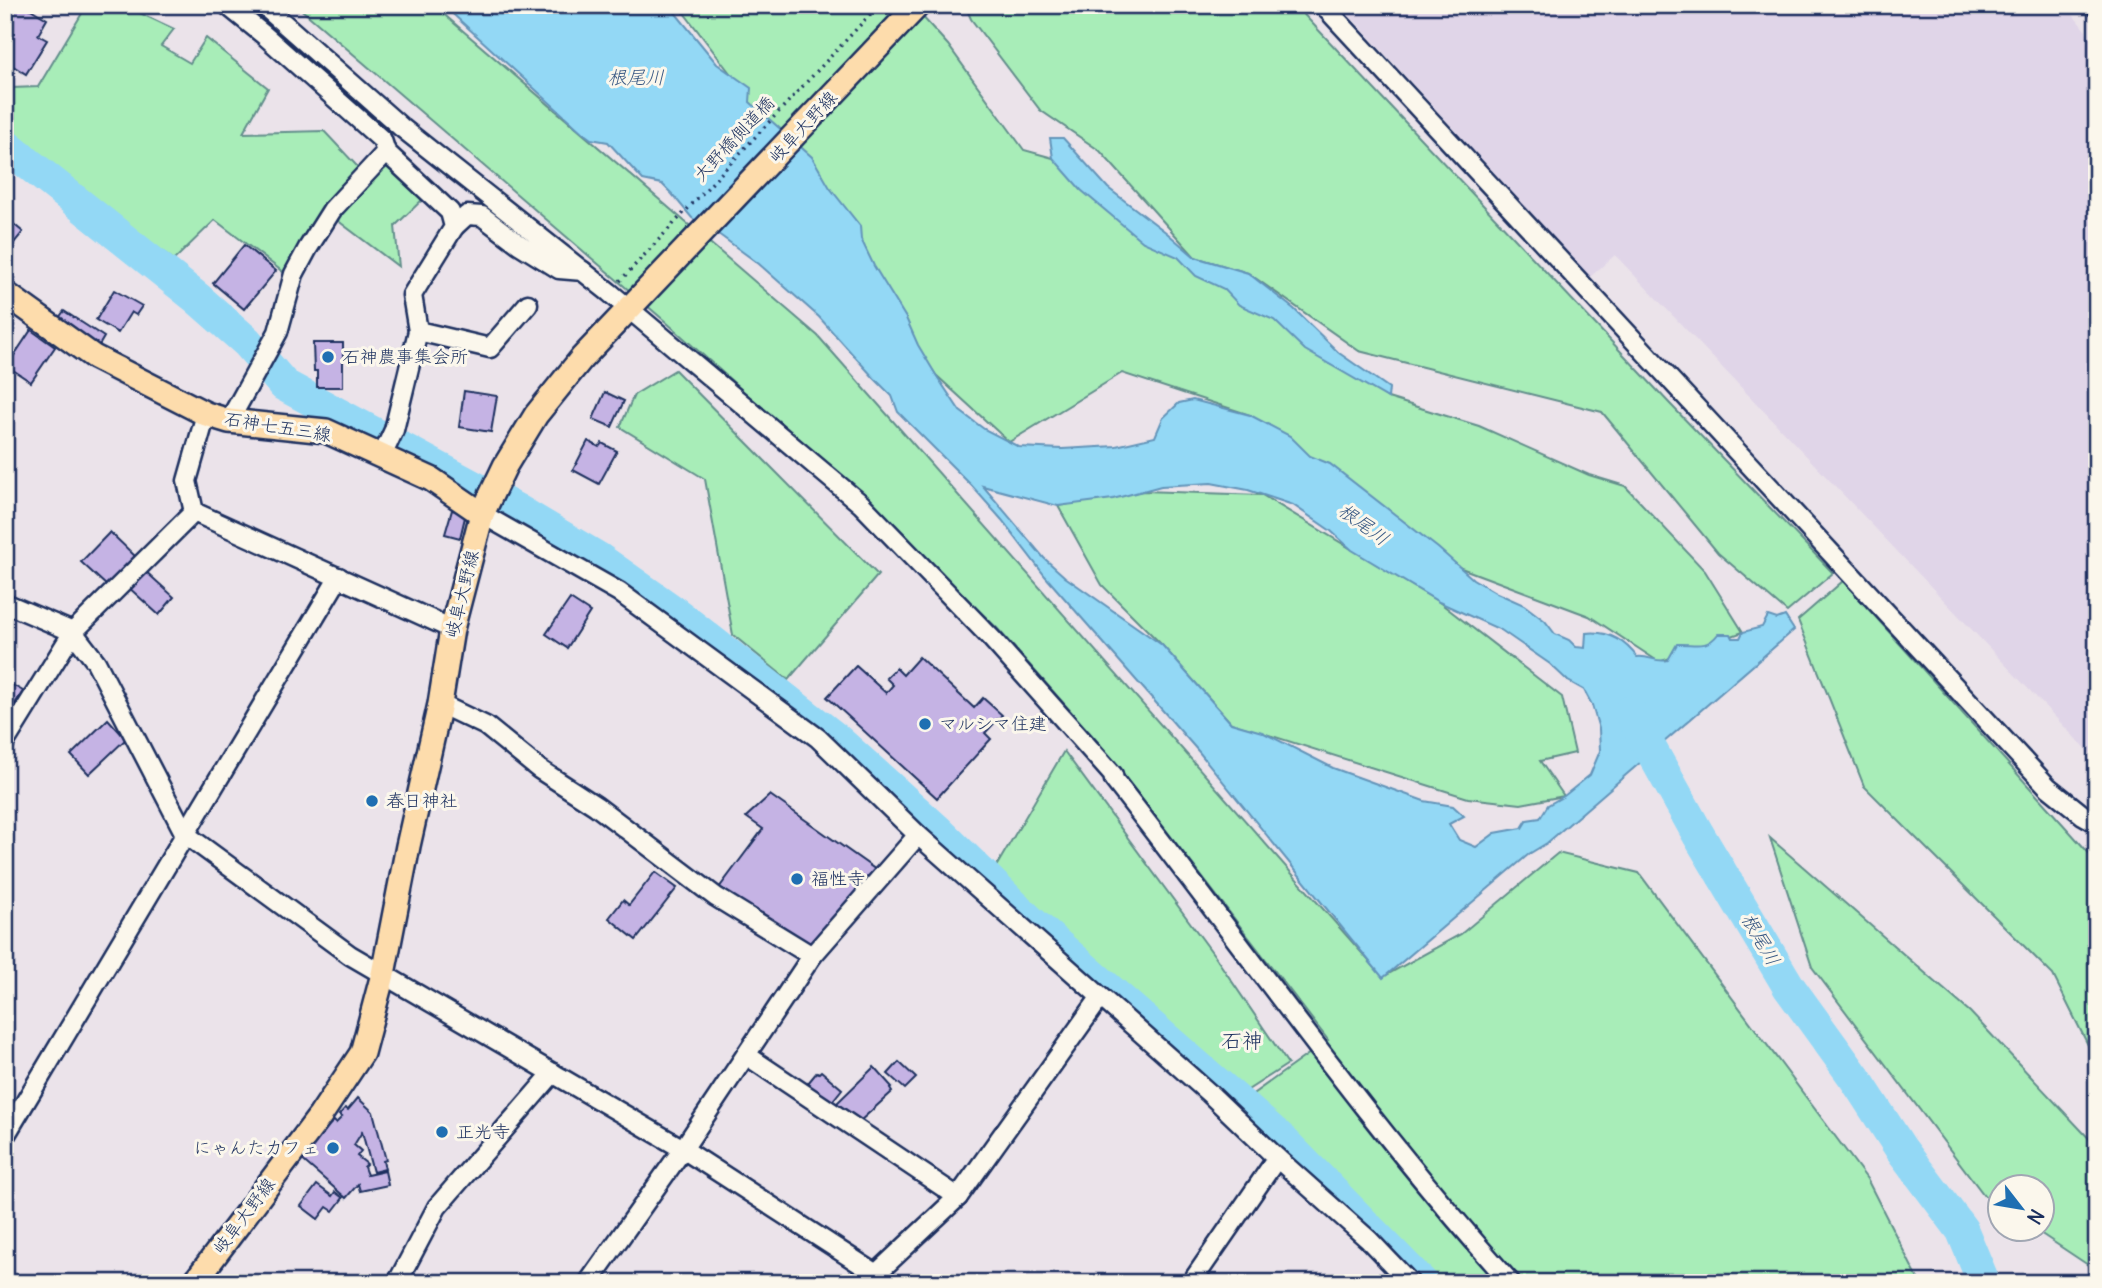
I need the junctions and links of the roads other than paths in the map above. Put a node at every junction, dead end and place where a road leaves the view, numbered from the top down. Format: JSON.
{"nodes":[{"id":1,"x":227,"y":5,"type":"edge"},
{"id":2,"x":263,"y":5,"type":"edge"},
{"id":3,"x":918,"y":5,"type":"edge"},
{"id":4,"x":1323,"y":5,"type":"edge"},
{"id":5,"x":386,"y":152,"type":"junction"},
{"id":6,"x":454,"y":227,"type":"junction"},
{"id":7,"x":583,"y":271,"type":"junction"},
{"id":8,"x":636,"y":302,"type":"junction"},
{"id":9,"x":8,"y":303,"type":"edge"},
{"id":10,"x":528,"y":304,"type":"dead end"},
{"id":11,"x":418,"y":331,"type":"junction"},
{"id":12,"x":206,"y":414,"type":"junction"},
{"id":13,"x":229,"y":421,"type":"junction"},
{"id":14,"x":383,"y":452,"type":"junction"},
{"id":15,"x":484,"y":510,"type":"junction"},
{"id":16,"x":194,"y":512,"type":"junction"},
{"id":17,"x":339,"y":577,"type":"junction"},
{"id":18,"x":5,"y":603,"type":"edge"},
{"id":19,"x":452,"y":629,"type":"junction"},
{"id":20,"x":73,"y":632,"type":"junction"},
{"id":21,"x":440,"y":704,"type":"junction"},
{"id":22,"x":5,"y":742,"type":"edge"},
{"id":23,"x":2097,"y":823,"type":"edge"},
{"id":24,"x":185,"y":834,"type":"junction"},
{"id":25,"x":918,"y":835,"type":"junction"},
{"id":26,"x":812,"y":956,"type":"junction"},
{"id":27,"x":383,"y":974,"type":"junction"},
{"id":28,"x":1100,"y":998,"type":"junction"},
{"id":29,"x":746,"y":1055,"type":"junction"},
{"id":30,"x":554,"y":1073,"type":"junction"},
{"id":31,"x":5,"y":1136,"type":"edge"},
{"id":32,"x":683,"y":1149,"type":"junction"},
{"id":33,"x":1277,"y":1158,"type":"junction"},
{"id":34,"x":958,"y":1197,"type":"junction"},
{"id":35,"x":879,"y":1280,"type":"edge"},
{"id":36,"x":194,"y":1283,"type":"edge"},
{"id":37,"x":397,"y":1283,"type":"edge"},
{"id":38,"x":589,"y":1283,"type":"edge"},
{"id":39,"x":1191,"y":1283,"type":"edge"},
{"id":40,"x":1410,"y":1283,"type":"edge"},
{"id":41,"x":1511,"y":1283,"type":"edge"}],
"edges":[{"from":1,"to":5,"type":"street"},
{"from":2,"to":7,"type":"street"},
{"from":3,"to":8,"type":"main road","name":"岐阜大野線"},
{"from":4,"to":23,"type":"street"},
{"from":5,"to":6,"type":"street"},
{"from":5,"to":13,"type":"street"},
{"from":6,"to":7,"type":"street"},
{"from":6,"to":11,"type":"street"},
{"from":7,"to":8,"type":"street"},
{"from":8,"to":15,"type":"main road","name":"岐阜大野線"},
{"from":8,"to":41,"type":"street"},
{"from":9,"to":12,"type":"main road","name":"石神七五三線"},
{"from":10,"to":11,"type":"street"},
{"from":11,"to":14,"type":"street"},
{"from":12,"to":13,"type":"main road","name":"石神七五三線"},
{"from":12,"to":16,"type":"street"},
{"from":13,"to":14,"type":"main road","name":"石神七五三線"},
{"from":14,"to":15,"type":"main road","name":"石神七五三線"},
{"from":15,"to":19,"type":"main road","name":"岐阜大野線"},
{"from":15,"to":25,"type":"street"},
{"from":16,"to":17,"type":"street"},
{"from":16,"to":20,"type":"street"},
{"from":17,"to":19,"type":"street"},
{"from":17,"to":24,"type":"street"},
{"from":18,"to":20,"type":"street"},
{"from":19,"to":21,"type":"main road","name":"岐阜大野線"},
{"from":20,"to":22,"type":"street"},
{"from":20,"to":24,"type":"street"},
{"from":21,"to":26,"type":"street"},
{"from":21,"to":27,"type":"main road","name":"岐阜大野線"},
{"from":24,"to":27,"type":"street"},
{"from":24,"to":31,"type":"street"},
{"from":25,"to":26,"type":"street"},
{"from":25,"to":28,"type":"street"},
{"from":26,"to":29,"type":"street"},
{"from":27,"to":30,"type":"street"},
{"from":27,"to":36,"type":"main road","name":"岐阜大野線"},
{"from":28,"to":33,"type":"street"},
{"from":28,"to":34,"type":"street"},
{"from":29,"to":32,"type":"street"},
{"from":29,"to":34,"type":"street"},
{"from":30,"to":32,"type":"street"},
{"from":30,"to":37,"type":"street"},
{"from":32,"to":35,"type":"street"},
{"from":32,"to":38,"type":"street"},
{"from":33,"to":39,"type":"street"},
{"from":33,"to":40,"type":"street"},
{"from":34,"to":35,"type":"street"}]}
